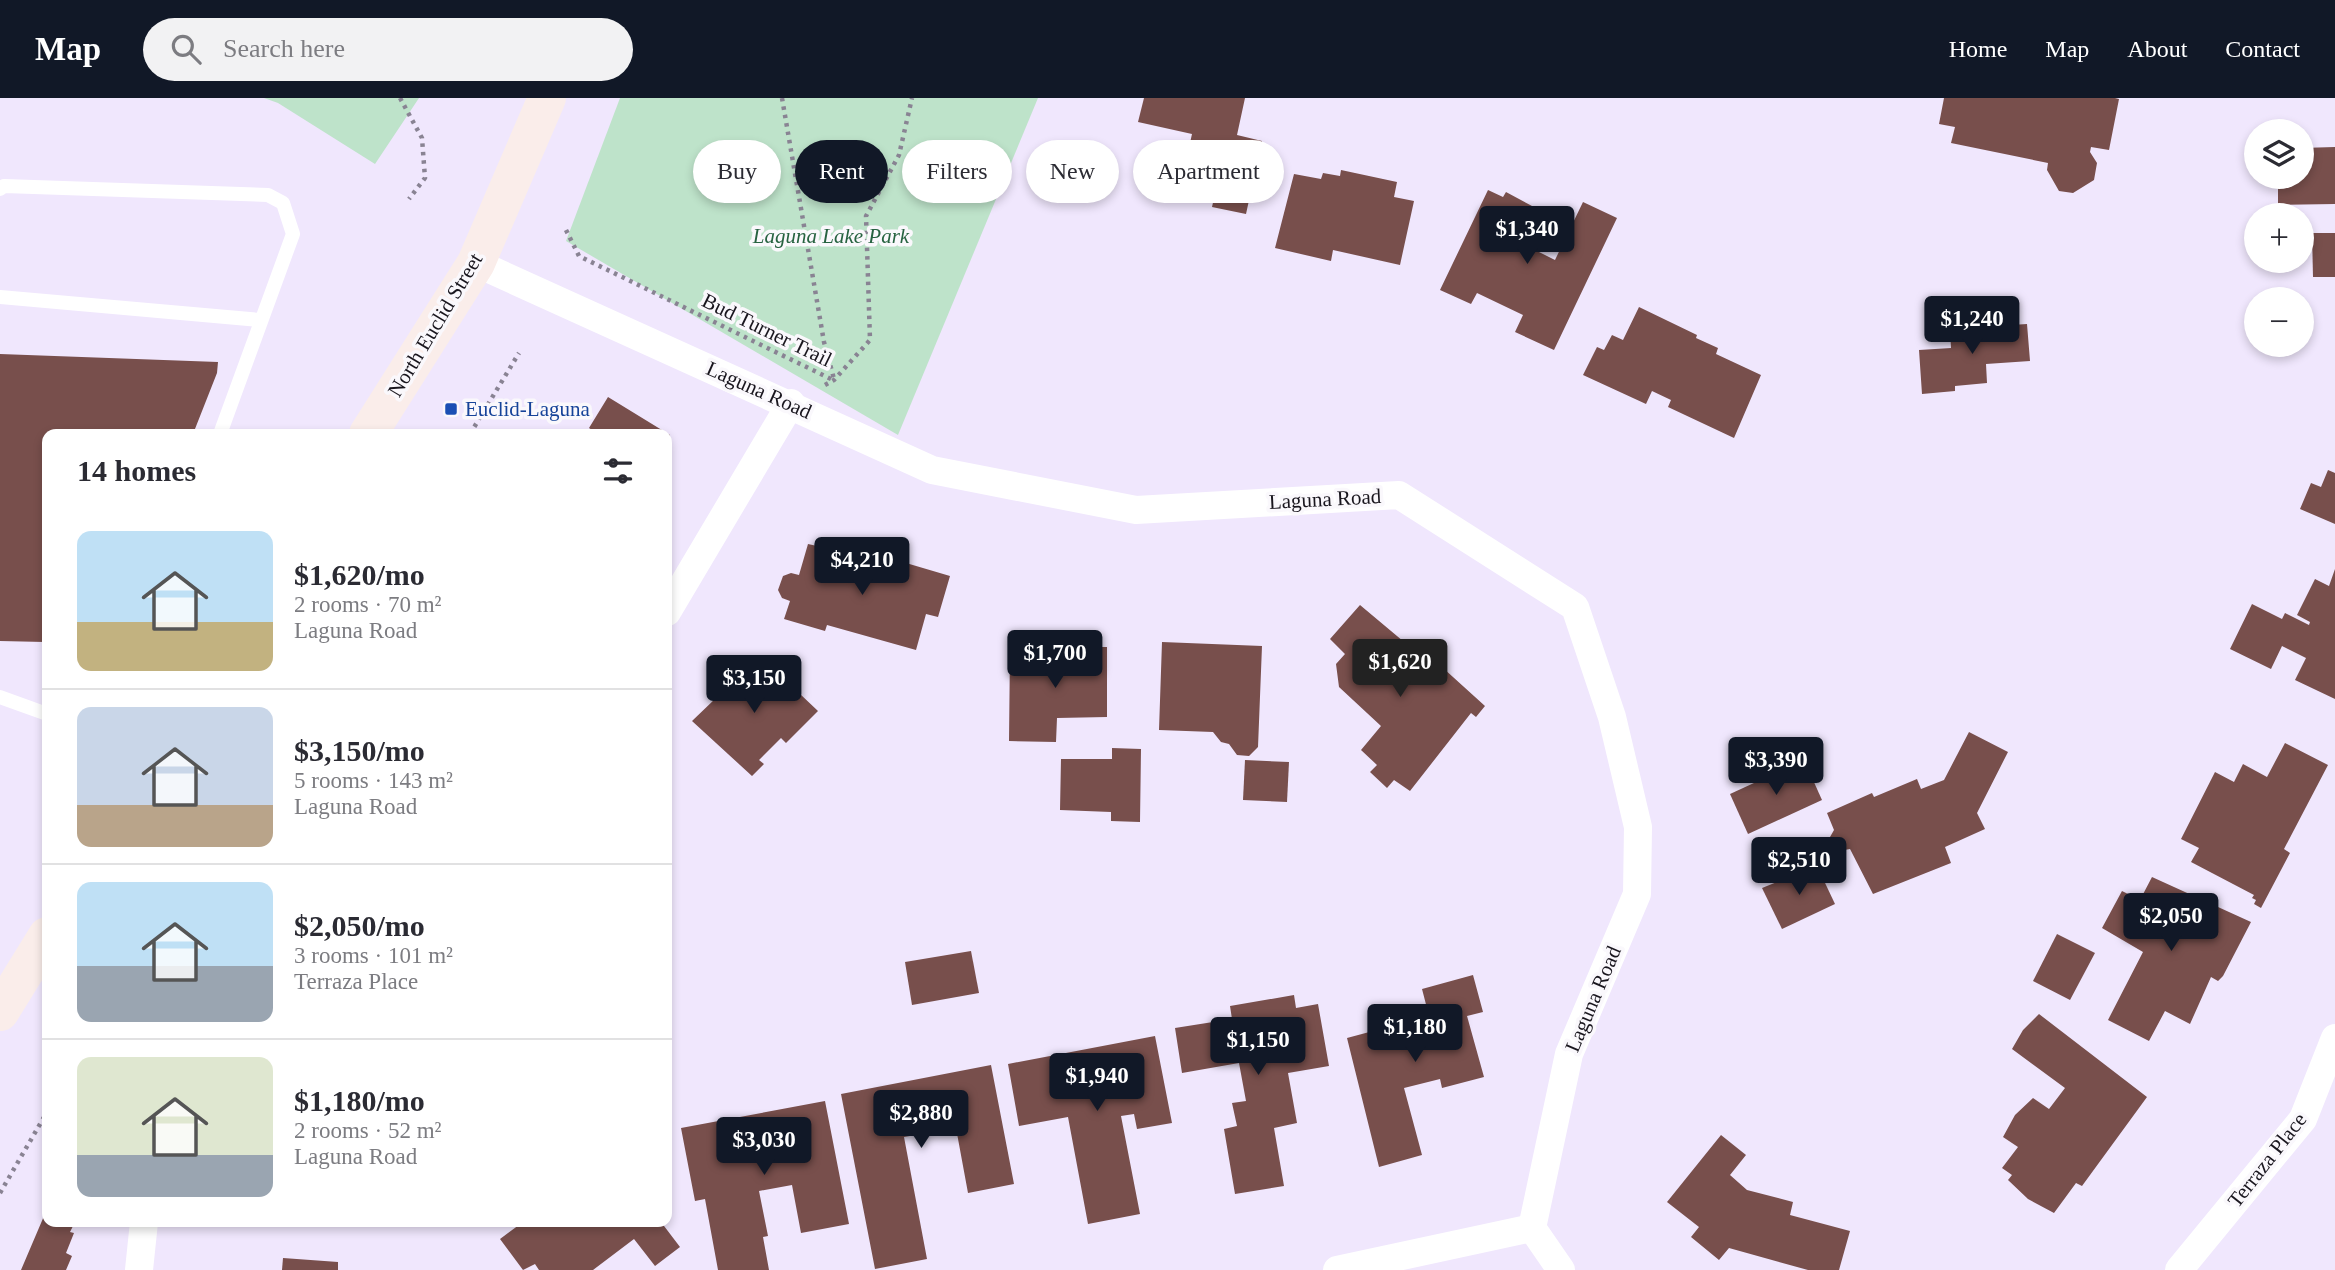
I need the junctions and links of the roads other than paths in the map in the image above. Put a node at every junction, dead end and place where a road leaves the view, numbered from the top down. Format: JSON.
{"nodes":[{"id":1,"x":547,"y":98,"type":"edge"},
{"id":2,"x":0,"y":189,"type":"edge"},
{"id":3,"x":476,"y":263,"type":"junction"},
{"id":4,"x":0,"y":297,"type":"edge"},
{"id":5,"x":260,"y":320,"type":"junction"},
{"id":6,"x":791,"y":404,"type":"junction"},
{"id":7,"x":222,"y":429,"type":"edge"},
{"id":8,"x":371,"y":429,"type":"edge"},
{"id":9,"x":672,"y":603,"type":"edge"},
{"id":10,"x":0,"y":697,"type":"edge"},
{"id":11,"x":42,"y":712,"type":"edge"},
{"id":12,"x":42,"y":944,"type":"edge"},
{"id":13,"x":0,"y":1012,"type":"edge"},
{"id":14,"x":2335,"y":1038,"type":"edge"},
{"id":15,"x":143,"y":1227,"type":"edge"},
{"id":16,"x":1532,"y":1228,"type":"junction"},
{"id":17,"x":139,"y":1270,"type":"edge"},
{"id":18,"x":1337,"y":1270,"type":"edge"},
{"id":19,"x":1561,"y":1270,"type":"edge"},
{"id":20,"x":2179,"y":1270,"type":"edge"}],
"edges":[{"from":1,"to":3,"type":"main road","name":"North Euclid Street"},
{"from":2,"to":5,"type":"lane"},
{"from":3,"to":6,"type":"street","name":"Laguna Road"},
{"from":3,"to":8,"type":"main road","name":"North Euclid Street"},
{"from":4,"to":5,"type":"lane"},
{"from":5,"to":7,"type":"lane"},
{"from":6,"to":9,"type":"street"},
{"from":6,"to":16,"type":"street","name":"Laguna Road"},
{"from":10,"to":11,"type":"lane"},
{"from":12,"to":13,"type":"main road"},
{"from":14,"to":20,"type":"street","name":"Terraza Place"},
{"from":15,"to":17,"type":"street"},
{"from":16,"to":18,"type":"street"},
{"from":16,"to":19,"type":"street"}]}
